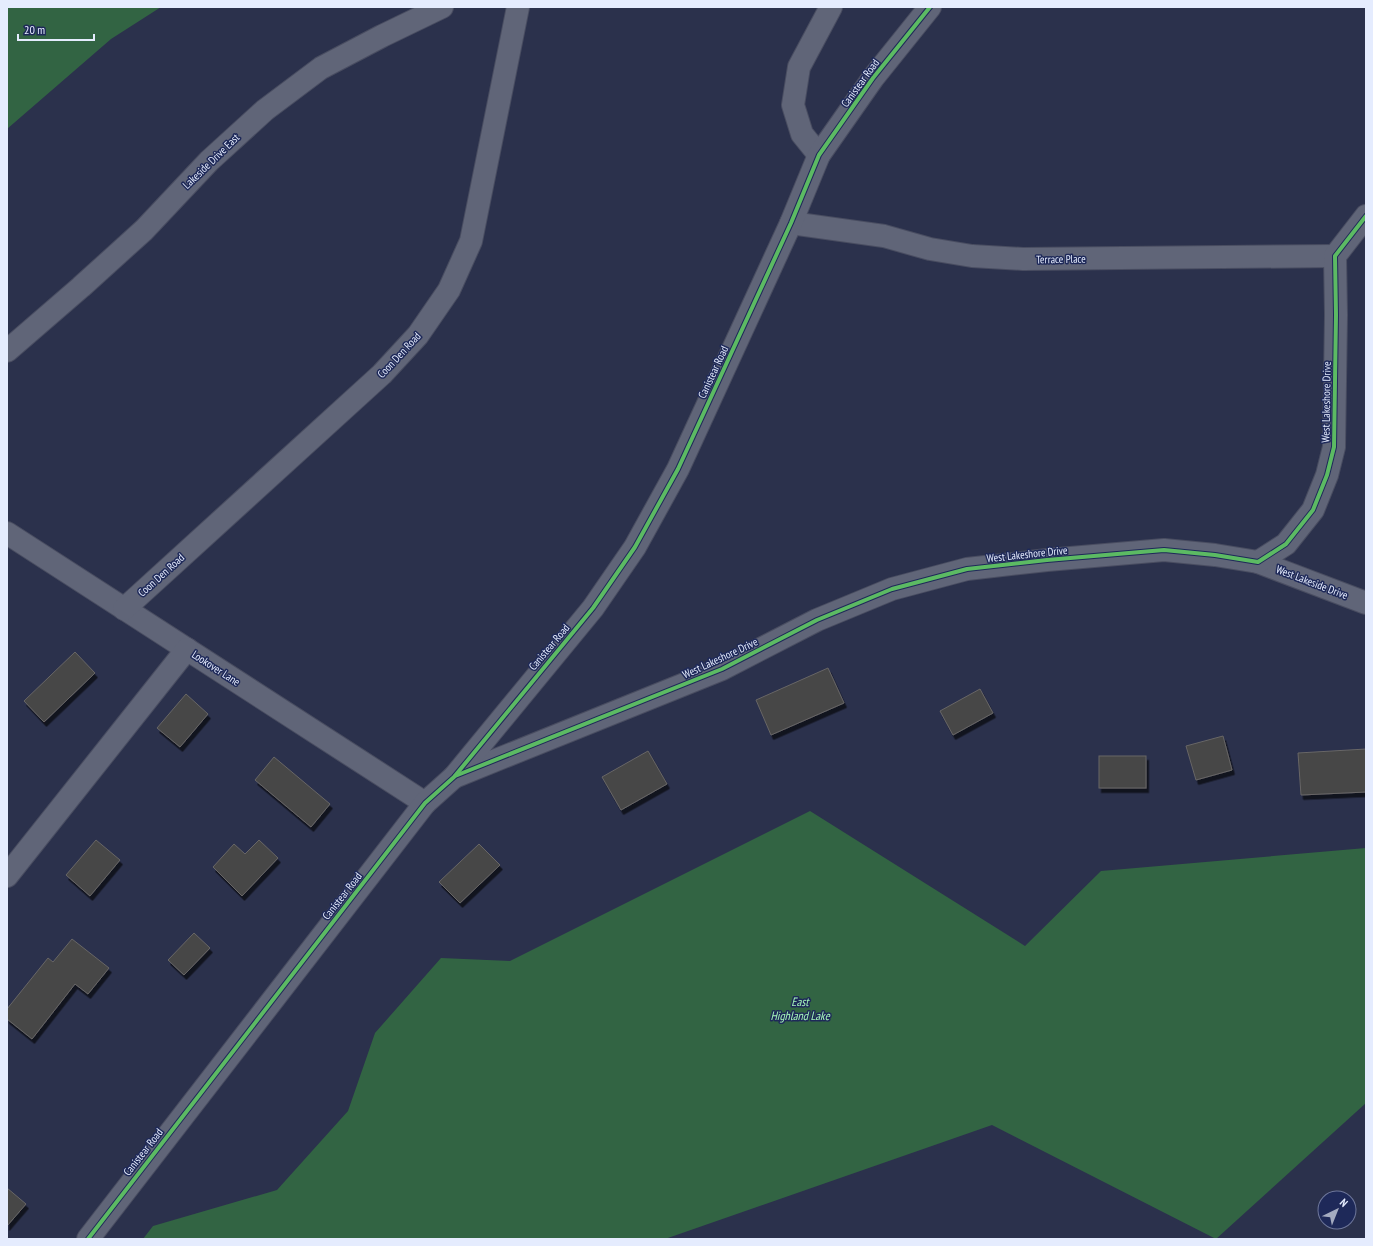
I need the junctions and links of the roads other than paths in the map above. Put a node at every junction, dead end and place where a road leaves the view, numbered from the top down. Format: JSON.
{"nodes":[{"id":1,"x":442,"y":7,"type":"edge"},
{"id":2,"x":518,"y":7,"type":"edge"},
{"id":3,"x":831,"y":7,"type":"edge"},
{"id":4,"x":930,"y":7,"type":"edge"},
{"id":5,"x":820,"y":155,"type":"junction"},
{"id":6,"x":1366,"y":216,"type":"edge"},
{"id":7,"x":791,"y":223,"type":"junction"},
{"id":8,"x":1336,"y":256,"type":"junction"},
{"id":9,"x":7,"y":351,"type":"edge"},
{"id":10,"x":7,"y":533,"type":"edge"},
{"id":11,"x":1258,"y":562,"type":"junction"},
{"id":12,"x":1366,"y":603,"type":"edge"},
{"id":13,"x":124,"y":609,"type":"junction"},
{"id":14,"x":187,"y":649,"type":"junction"},
{"id":15,"x":454,"y":777,"type":"junction"},
{"id":16,"x":425,"y":803,"type":"junction"},
{"id":17,"x":7,"y":876,"type":"edge"},
{"id":18,"x":88,"y":1239,"type":"edge"}],
"edges":[{"from":1,"to":9,"type":"street","name":"Lakeside Drive East"},
{"from":2,"to":13,"type":"street","name":"Coon Den Road"},
{"from":3,"to":5,"type":"street"},
{"from":4,"to":5,"type":"street","name":"Canistear Road"},
{"from":5,"to":7,"type":"street","name":"Canistear Road"},
{"from":6,"to":8,"type":"street"},
{"from":7,"to":8,"type":"street","name":"Terrace Place"},
{"from":7,"to":15,"type":"street","name":"Canistear Road"},
{"from":8,"to":11,"type":"street","name":"West Lakeshore Drive"},
{"from":10,"to":13,"type":"street","name":"Lookover Lane"},
{"from":11,"to":12,"type":"street","name":"West Lakeside Drive"},
{"from":11,"to":15,"type":"street","name":"West Lakeshore Drive"},
{"from":13,"to":14,"type":"street","name":"Lookover Lane"},
{"from":14,"to":16,"type":"street","name":"Lookover Lane"},
{"from":14,"to":17,"type":"street"},
{"from":15,"to":16,"type":"street","name":"Canistear Road"},
{"from":16,"to":18,"type":"street","name":"Canistear Road"}]}
